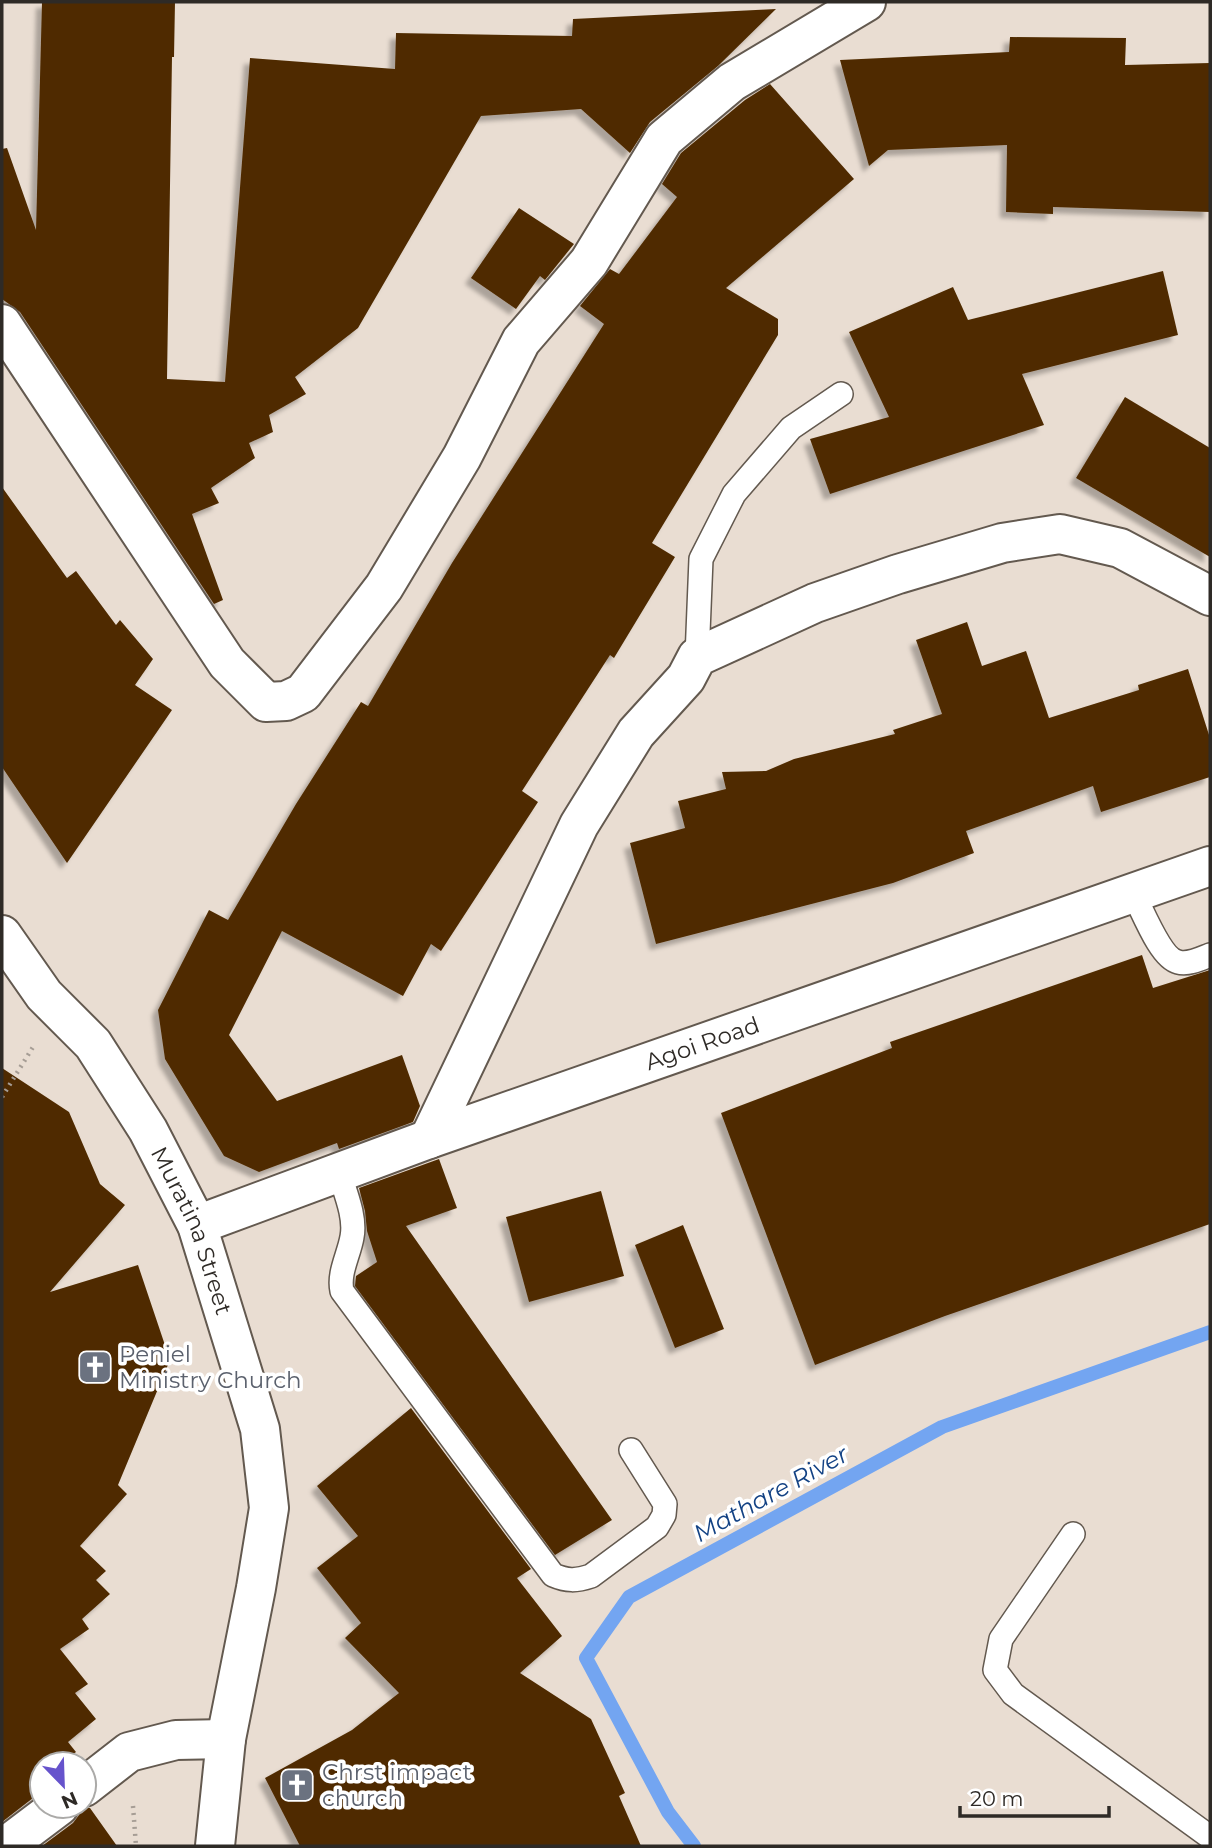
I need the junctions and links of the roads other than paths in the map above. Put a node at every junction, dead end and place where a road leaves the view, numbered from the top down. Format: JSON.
{"nodes":[{"id":1,"x":866,"y":2,"type":"edge"},
{"id":2,"x":2,"y":324,"type":"edge"},
{"id":3,"x":841,"y":394,"type":"dead end"},
{"id":4,"x":1210,"y":596,"type":"edge"},
{"id":5,"x":697,"y":657,"type":"junction"},
{"id":6,"x":1210,"y":866,"type":"edge"},
{"id":7,"x":1133,"y":893,"type":"junction"},
{"id":8,"x":2,"y":935,"type":"edge"},
{"id":9,"x":1210,"y":956,"type":"edge"},
{"id":10,"x":429,"y":1139,"type":"junction"},
{"id":11,"x":340,"y":1172,"type":"junction"},
{"id":12,"x":197,"y":1225,"type":"junction"},
{"id":13,"x":631,"y":1450,"type":"dead end"},
{"id":14,"x":1073,"y":1534,"type":"dead end"},
{"id":15,"x":226,"y":1739,"type":"junction"},
{"id":16,"x":98,"y":1776,"type":"edge"},
{"id":17,"x":40,"y":1820,"type":"edge"},
{"id":18,"x":1206,"y":1829,"type":"edge"},
{"id":19,"x":6,"y":1846,"type":"edge"},
{"id":20,"x":215,"y":1846,"type":"edge"}],
"edges":[{"from":1,"to":2,"type":"street"},
{"from":3,"to":5,"type":"lane"},
{"from":4,"to":5,"type":"street"},
{"from":5,"to":10,"type":"street"},
{"from":6,"to":7,"type":"street","name":"Agoi Road"},
{"from":7,"to":9,"type":"lane"},
{"from":7,"to":10,"type":"street","name":"Agoi Road"},
{"from":8,"to":12,"type":"street","name":"Muratina Street"},
{"from":10,"to":11,"type":"street","name":"Agoi Road"},
{"from":11,"to":12,"type":"street","name":"Agoi Road"},
{"from":11,"to":13,"type":"lane"},
{"from":12,"to":15,"type":"street","name":"Muratina Street"},
{"from":14,"to":18,"type":"lane"},
{"from":15,"to":16,"type":"street"},
{"from":15,"to":20,"type":"street","name":"Muratina Street"},
{"from":17,"to":19,"type":"street"}]}
